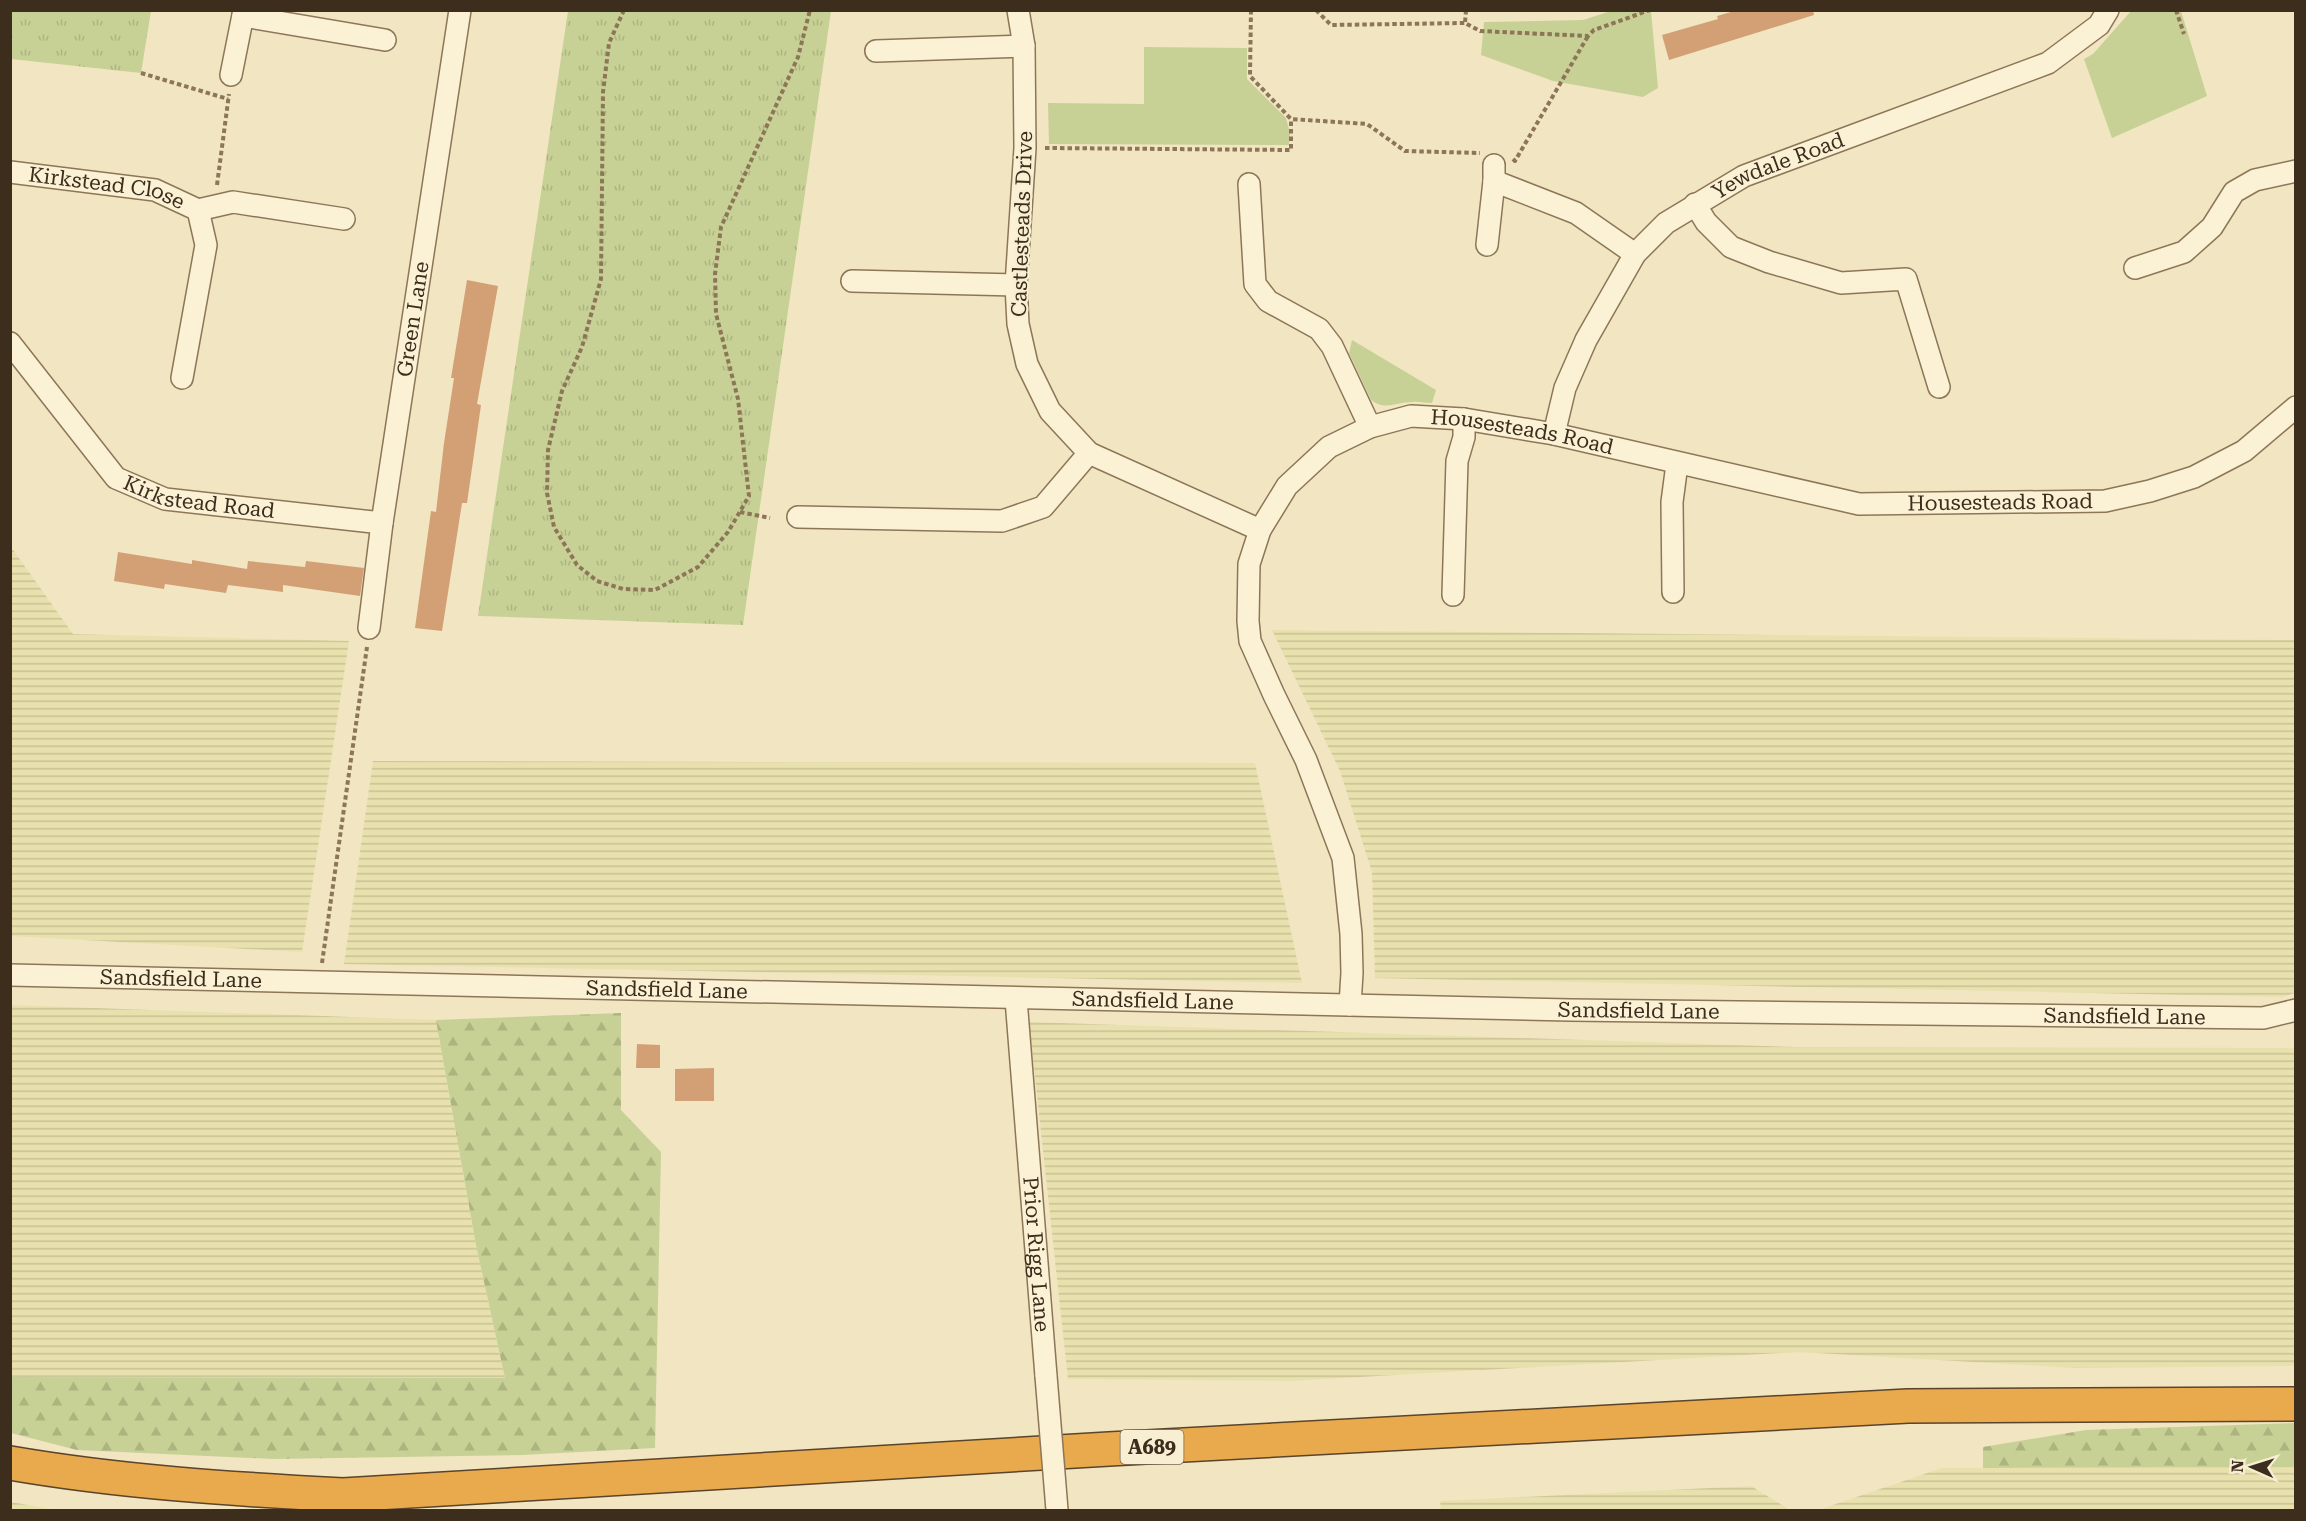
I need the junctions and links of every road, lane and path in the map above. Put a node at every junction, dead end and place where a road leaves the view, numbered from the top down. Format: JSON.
{"nodes":[{"id":1,"x":460,"y":10,"type":"edge"},
{"id":2,"x":624,"y":10,"type":"edge"},
{"id":3,"x":810,"y":10,"type":"edge"},
{"id":4,"x":1018,"y":10,"type":"edge"},
{"id":5,"x":1251,"y":10,"type":"edge"},
{"id":6,"x":1316,"y":10,"type":"edge"},
{"id":7,"x":1466,"y":10,"type":"edge"},
{"id":8,"x":1650,"y":10,"type":"edge"},
{"id":9,"x":2108,"y":10,"type":"edge"},
{"id":10,"x":2175,"y":10,"type":"edge"},
{"id":11,"x":243,"y":13,"type":"edge"},
{"id":12,"x":1465,"y":23,"type":"junction"},
{"id":13,"x":2184,"y":34,"type":"dead end"},
{"id":14,"x":1588,"y":36,"type":"junction"},
{"id":15,"x":385,"y":40,"type":"dead end"},
{"id":16,"x":1024,"y":46,"type":"junction"},
{"id":17,"x":876,"y":51,"type":"dead end"},
{"id":18,"x":141,"y":73,"type":"dead end"},
{"id":19,"x":231,"y":75,"type":"joint"},
{"id":20,"x":228,"y":99,"type":"junction"},
{"id":21,"x":1291,"y":119,"type":"junction"},
{"id":22,"x":1041,"y":148,"type":"dead end"},
{"id":23,"x":1496,"y":164,"type":"junction"},
{"id":24,"x":2295,"y":171,"type":"edge"},
{"id":25,"x":10,"y":172,"type":"edge"},
{"id":26,"x":1249,"y":184,"type":"dead end"},
{"id":27,"x":1695,"y":204,"type":"junction"},
{"id":28,"x":206,"y":208,"type":"junction"},
{"id":29,"x":344,"y":219,"type":"dead end"},
{"id":30,"x":1486,"y":245,"type":"dead end"},
{"id":31,"x":1635,"y":254,"type":"junction"},
{"id":32,"x":2135,"y":268,"type":"dead end"},
{"id":33,"x":852,"y":280,"type":"dead end"},
{"id":34,"x":1016,"y":285,"type":"junction"},
{"id":35,"x":10,"y":343,"type":"edge"},
{"id":36,"x":183,"y":378,"type":"dead end"},
{"id":37,"x":1939,"y":387,"type":"dead end"},
{"id":38,"x":2295,"y":407,"type":"edge"},
{"id":39,"x":1464,"y":419,"type":"junction"},
{"id":40,"x":1370,"y":427,"type":"junction"},
{"id":41,"x":1554,"y":434,"type":"junction"},
{"id":42,"x":1089,"y":453,"type":"junction"},
{"id":43,"x":1677,"y":464,"type":"junction"},
{"id":44,"x":740,"y":512,"type":"junction"},
{"id":45,"x":798,"y":517,"type":"dead end"},
{"id":46,"x":770,"y":518,"type":"dead end"},
{"id":47,"x":382,"y":523,"type":"junction"},
{"id":48,"x":1260,"y":530,"type":"junction"},
{"id":49,"x":1673,"y":592,"type":"dead end"},
{"id":50,"x":1453,"y":594,"type":"dead end"},
{"id":51,"x":369,"y":628,"type":"joint"},
{"id":52,"x":322,"y":965,"type":"dead end"},
{"id":53,"x":10,"y":975,"type":"edge"},
{"id":54,"x":1016,"y":999,"type":"junction"},
{"id":55,"x":1350,"y":1005,"type":"junction"},
{"id":56,"x":2295,"y":1010,"type":"edge"},
{"id":57,"x":2295,"y":1404,"type":"edge"},
{"id":58,"x":10,"y":1463,"type":"edge"},
{"id":59,"x":1057,"y":1510,"type":"edge"}],
"edges":[{"from":1,"to":47,"type":"street","name":"Green Lane"},
{"from":2,"to":44,"type":"path"},
{"from":3,"to":44,"type":"path"},
{"from":4,"to":16,"type":"street","name":"Castlesteads Drive"},
{"from":5,"to":21,"type":"path"},
{"from":6,"to":12,"type":"path"},
{"from":7,"to":12,"type":"path"},
{"from":8,"to":14,"type":"path"},
{"from":9,"to":27,"type":"street","name":"Yewdale Road"},
{"from":10,"to":13,"type":"path"},
{"from":11,"to":15,"type":"street"},
{"from":11,"to":19,"type":"street"},
{"from":12,"to":14,"type":"path"},
{"from":14,"to":23,"type":"path"},
{"from":16,"to":17,"type":"street"},
{"from":16,"to":34,"type":"street","name":"Castlesteads Drive"},
{"from":18,"to":20,"type":"path"},
{"from":19,"to":20,"type":"path"},
{"from":20,"to":28,"type":"path"},
{"from":21,"to":22,"type":"path"},
{"from":21,"to":23,"type":"path"},
{"from":23,"to":30,"type":"street"},
{"from":23,"to":31,"type":"street"},
{"from":24,"to":32,"type":"street"},
{"from":25,"to":28,"type":"street","name":"Kirkstead Close"},
{"from":26,"to":40,"type":"street"},
{"from":27,"to":31,"type":"street","name":"Yewdale Road"},
{"from":27,"to":37,"type":"street"},
{"from":28,"to":29,"type":"street"},
{"from":28,"to":36,"type":"street","name":"Kirkstead Close"},
{"from":31,"to":41,"type":"street","name":"Yewdale Road"},
{"from":33,"to":34,"type":"street"},
{"from":34,"to":42,"type":"street","name":"Castlesteads Drive"},
{"from":35,"to":47,"type":"street","name":"Kirkstead Road"},
{"from":38,"to":43,"type":"street","name":"Housesteads Road"},
{"from":39,"to":40,"type":"street","name":"Housesteads Road"},
{"from":39,"to":41,"type":"street","name":"Housesteads Road"},
{"from":39,"to":50,"type":"street"},
{"from":40,"to":48,"type":"street","name":"Housesteads Road"},
{"from":41,"to":43,"type":"street","name":"Housesteads Road"},
{"from":42,"to":45,"type":"street"},
{"from":42,"to":48,"type":"street","name":"Castlesteads Drive"},
{"from":43,"to":49,"type":"street"},
{"from":44,"to":46,"type":"path"},
{"from":47,"to":51,"type":"street","name":"Green Lane"},
{"from":48,"to":55,"type":"street","name":"Housesteads Road"},
{"from":51,"to":52,"type":"path"},
{"from":53,"to":54,"type":"street","name":"Sandsfield Lane"},
{"from":54,"to":55,"type":"street","name":"Sandsfield Lane"},
{"from":54,"to":59,"type":"street","name":"Prior Rigg Lane","bridge":true},
{"from":55,"to":56,"type":"street","name":"Sandsfield Lane"},
{"from":57,"to":58,"type":"highway","number":"A689"}]}
